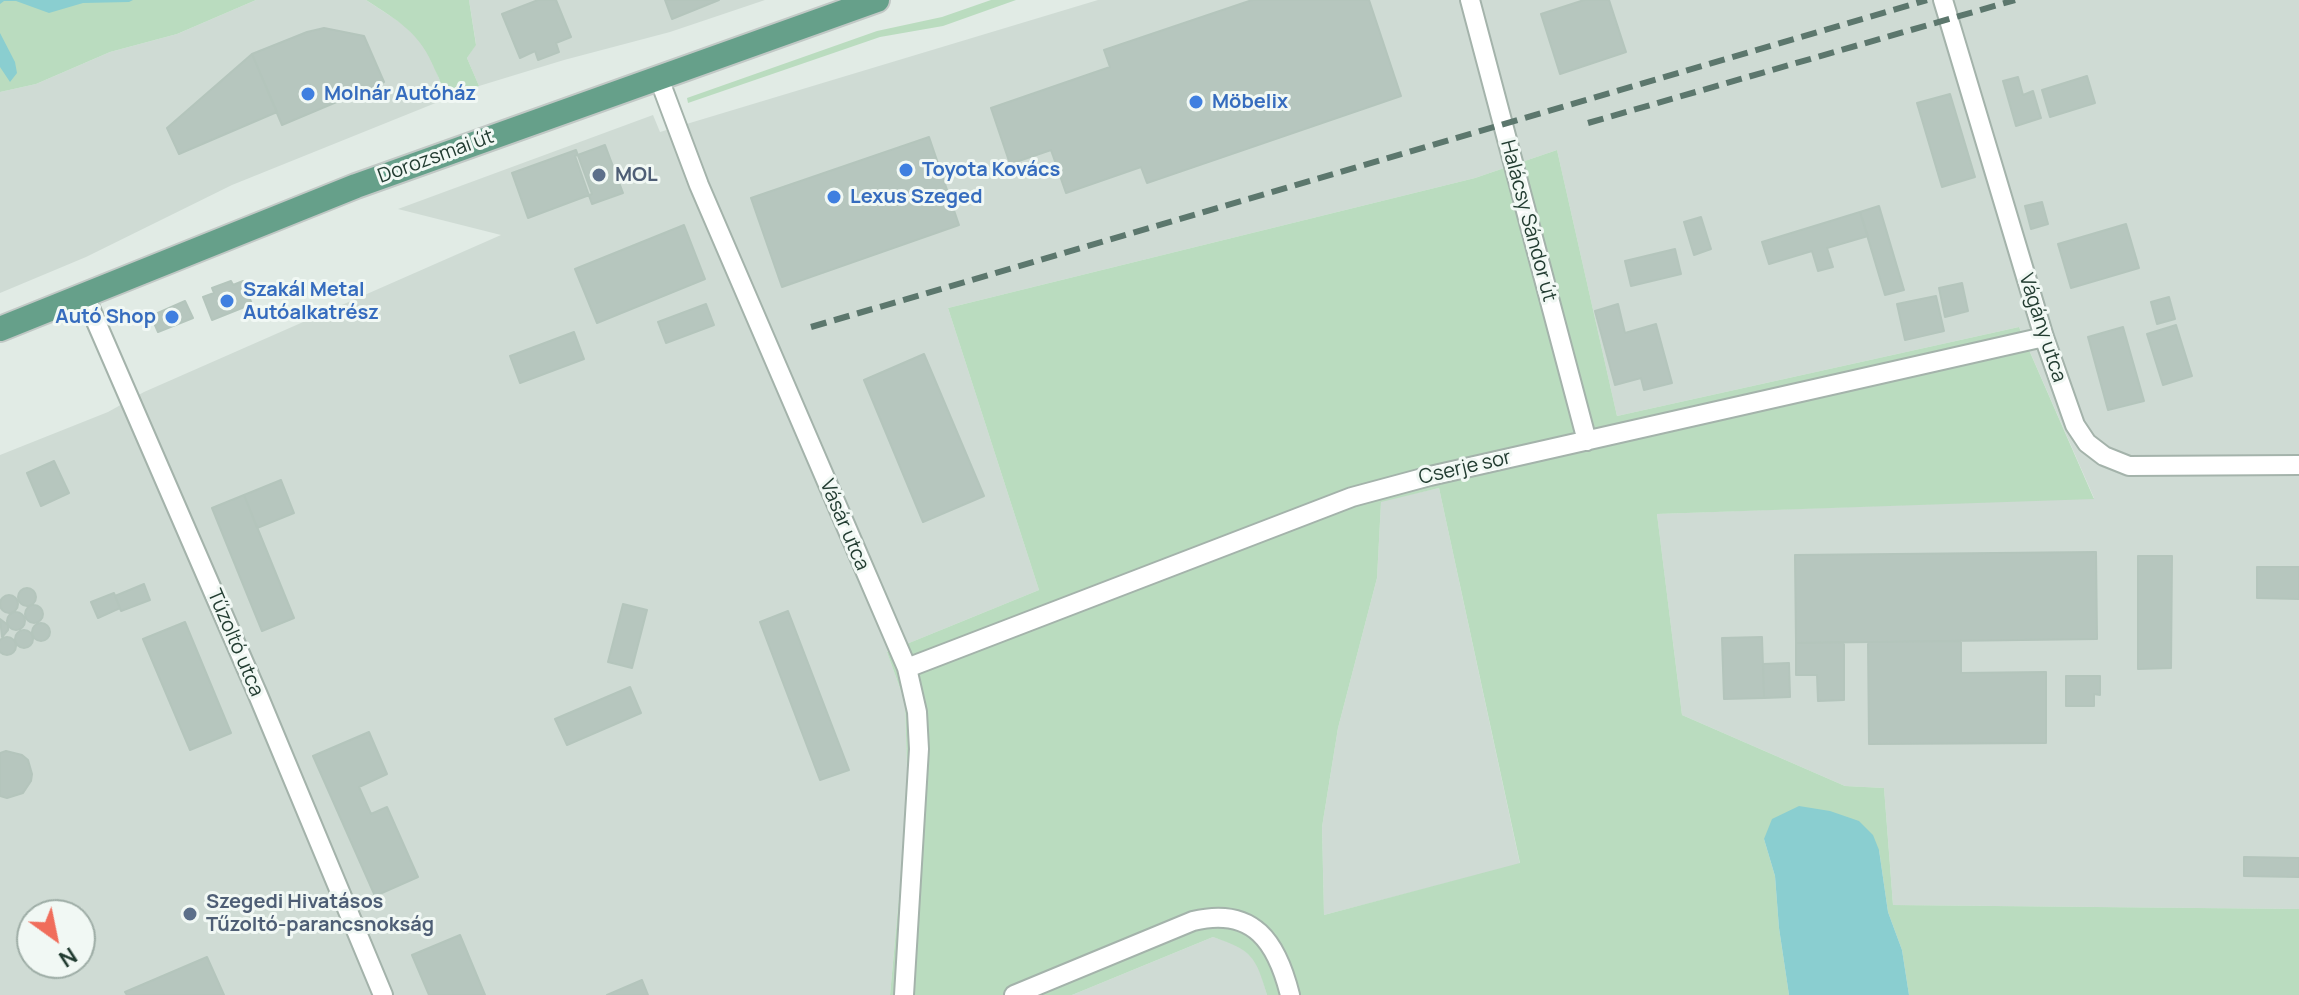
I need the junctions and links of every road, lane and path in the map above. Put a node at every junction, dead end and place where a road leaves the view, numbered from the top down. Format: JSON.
{"nodes":[{"id":1,"x":877,"y":0,"type":"edge"},
{"id":2,"x":1470,"y":0,"type":"edge"},
{"id":3,"x":1943,"y":0,"type":"edge"},
{"id":4,"x":658,"y":76,"type":"junction"},
{"id":5,"x":84,"y":294,"type":"junction"},
{"id":6,"x":0,"y":329,"type":"edge"},
{"id":7,"x":2044,"y":337,"type":"junction"},
{"id":8,"x":1587,"y":441,"type":"junction"},
{"id":9,"x":2299,"y":465,"type":"edge"},
{"id":10,"x":907,"y":668,"type":"junction"},
{"id":11,"x":383,"y":995,"type":"edge"},
{"id":12,"x":904,"y":995,"type":"edge"},
{"id":13,"x":1014,"y":995,"type":"edge"},
{"id":14,"x":1290,"y":995,"type":"edge"}],
"edges":[{"from":1,"to":4,"type":"main road","name":"Dorozsmai út"},
{"from":2,"to":8,"type":"street","name":"Halácsy Sándor út"},
{"from":3,"to":7,"type":"street","name":"Vágány utca"},
{"from":4,"to":5,"type":"main road","name":"Dorozsmai út"},
{"from":4,"to":10,"type":"street","name":"Vásár utca"},
{"from":5,"to":6,"type":"main road","name":"Dorozsmai út"},
{"from":5,"to":11,"type":"street","name":"Tűzoltó utca"},
{"from":7,"to":8,"type":"street","name":"Cserje sor"},
{"from":7,"to":9,"type":"street","name":"Vágány utca"},
{"from":8,"to":10,"type":"street","name":"Cserje sor"},
{"from":10,"to":12,"type":"street","name":"Vásár utca"},
{"from":13,"to":14,"type":"street"}]}
